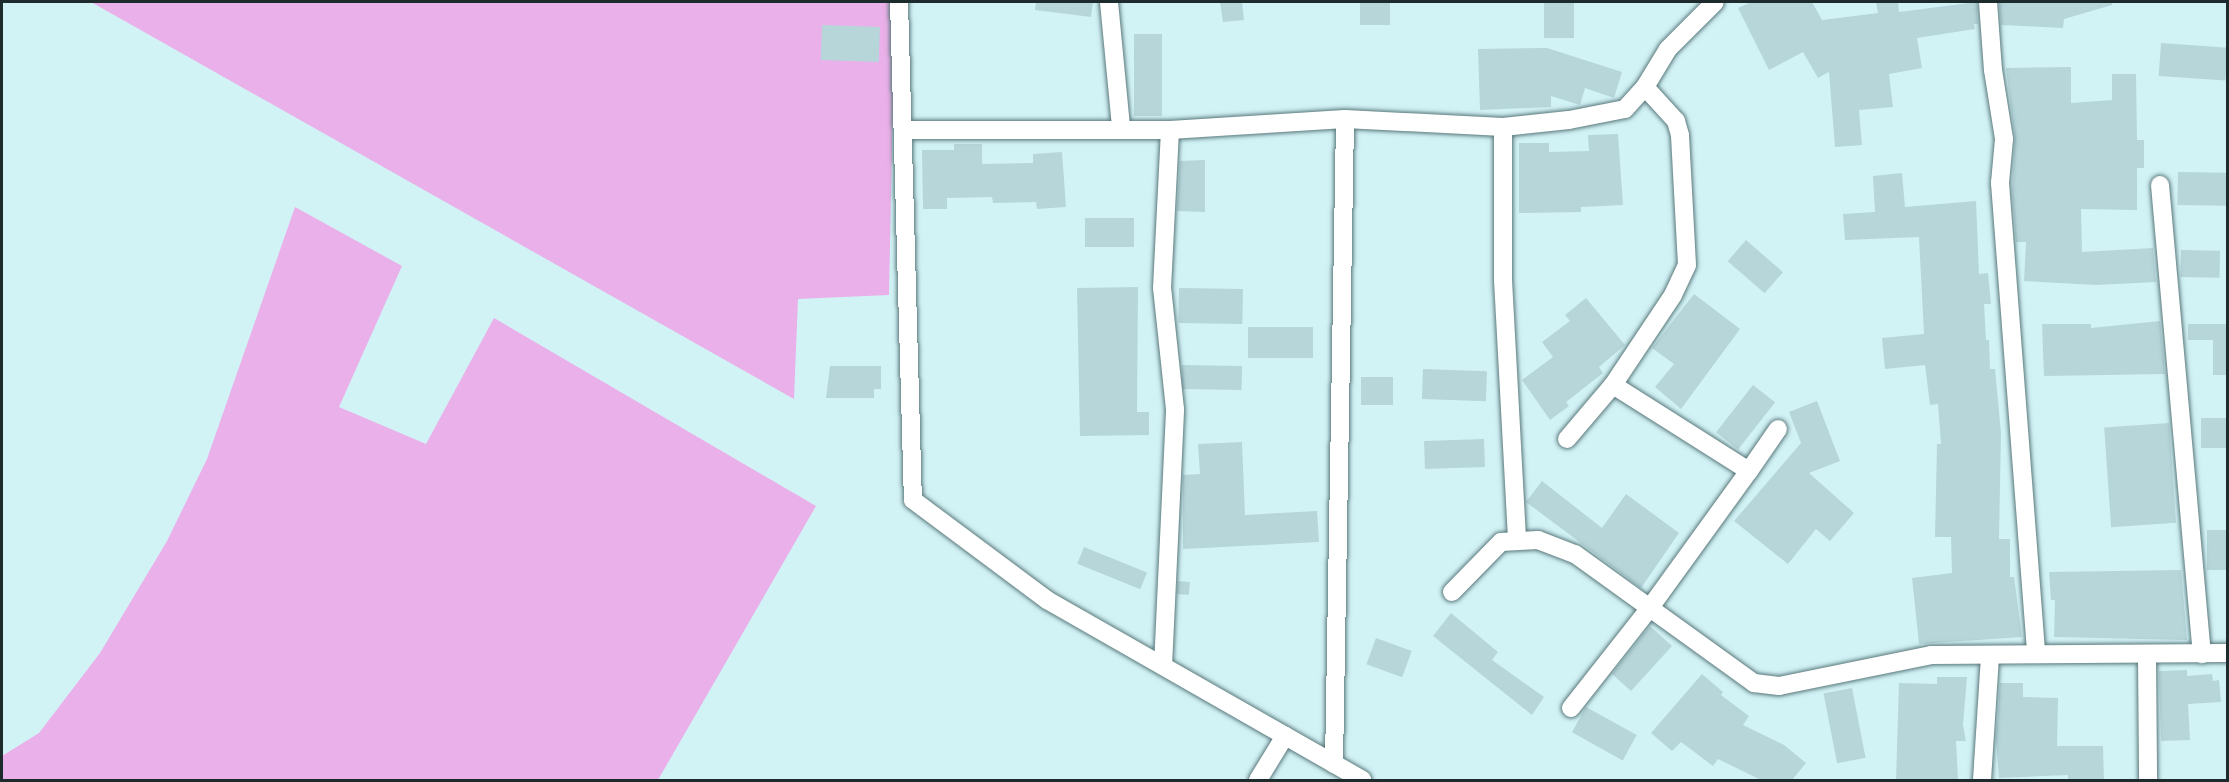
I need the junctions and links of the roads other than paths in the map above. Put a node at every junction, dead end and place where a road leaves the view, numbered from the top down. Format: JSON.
{"nodes":[{"id":1,"x":899,"y":2,"type":"edge"},
{"id":2,"x":1109,"y":2,"type":"edge"},
{"id":3,"x":1715,"y":2,"type":"edge"},
{"id":4,"x":1988,"y":2,"type":"edge"},
{"id":5,"x":1645,"y":87,"type":"junction"},
{"id":6,"x":1345,"y":119,"type":"junction"},
{"id":7,"x":1121,"y":127,"type":"junction"},
{"id":8,"x":1503,"y":127,"type":"junction"},
{"id":9,"x":905,"y":130,"type":"junction"},
{"id":10,"x":1170,"y":130,"type":"junction"},
{"id":11,"x":2160,"y":185,"type":"dead end"},
{"id":12,"x":1613,"y":385,"type":"junction"},
{"id":13,"x":1778,"y":429,"type":"dead end"},
{"id":14,"x":1567,"y":439,"type":"dead end"},
{"id":15,"x":1749,"y":471,"type":"junction"},
{"id":16,"x":1517,"y":540,"type":"junction"},
{"id":17,"x":1452,"y":592,"type":"dead end"},
{"id":18,"x":1649,"y":609,"type":"junction"},
{"id":19,"x":2228,"y":653,"type":"edge"},
{"id":20,"x":2036,"y":654,"type":"junction"},
{"id":21,"x":2202,"y":654,"type":"junction"},
{"id":22,"x":1990,"y":655,"type":"junction"},
{"id":23,"x":2146,"y":656,"type":"junction"},
{"id":24,"x":1163,"y":666,"type":"junction"},
{"id":25,"x":1571,"y":708,"type":"dead end"},
{"id":26,"x":1285,"y":736,"type":"junction"},
{"id":27,"x":1334,"y":764,"type":"junction"},
{"id":28,"x":1258,"y":780,"type":"edge"},
{"id":29,"x":1362,"y":780,"type":"edge"},
{"id":30,"x":1982,"y":780,"type":"edge"},
{"id":31,"x":2148,"y":780,"type":"edge"}],
"edges":[{"from":1,"to":9,"type":"street"},
{"from":2,"to":7,"type":"street"},
{"from":3,"to":5,"type":"street"},
{"from":4,"to":20,"type":"street"},
{"from":5,"to":8,"type":"street"},
{"from":5,"to":12,"type":"street"},
{"from":6,"to":8,"type":"street"},
{"from":6,"to":10,"type":"street"},
{"from":6,"to":27,"type":"street"},
{"from":7,"to":9,"type":"street"},
{"from":7,"to":10,"type":"street"},
{"from":8,"to":16,"type":"street"},
{"from":9,"to":24,"type":"street"},
{"from":10,"to":24,"type":"street"},
{"from":11,"to":21,"type":"street"},
{"from":12,"to":14,"type":"street"},
{"from":12,"to":15,"type":"street"},
{"from":13,"to":15,"type":"street"},
{"from":15,"to":18,"type":"street"},
{"from":16,"to":17,"type":"street"},
{"from":16,"to":18,"type":"street"},
{"from":18,"to":22,"type":"street"},
{"from":18,"to":25,"type":"street"},
{"from":19,"to":21,"type":"street"},
{"from":20,"to":22,"type":"street"},
{"from":20,"to":23,"type":"street"},
{"from":21,"to":23,"type":"street"},
{"from":22,"to":30,"type":"street"},
{"from":23,"to":31,"type":"street"},
{"from":24,"to":26,"type":"street"},
{"from":26,"to":27,"type":"street"},
{"from":26,"to":28,"type":"street"},
{"from":27,"to":29,"type":"street"}]}
